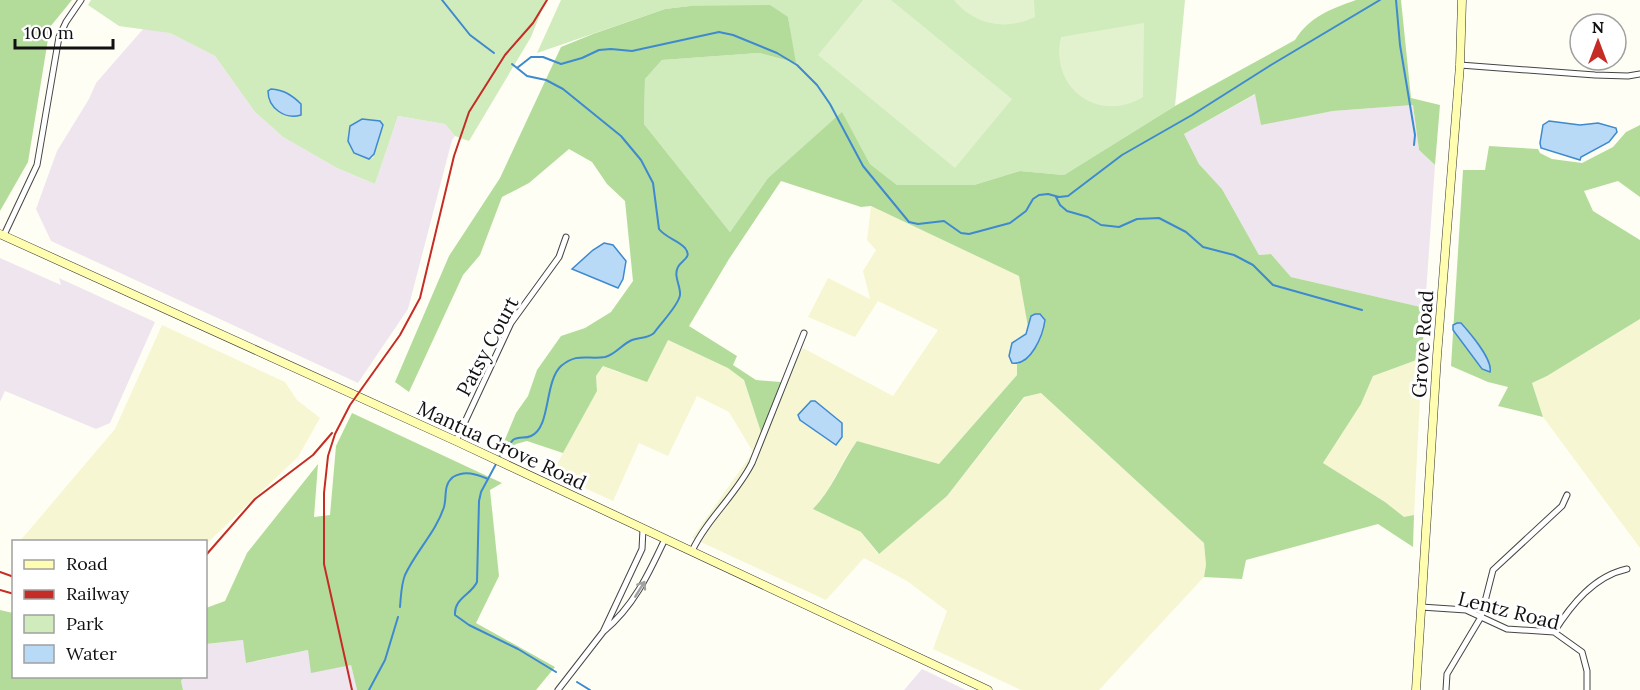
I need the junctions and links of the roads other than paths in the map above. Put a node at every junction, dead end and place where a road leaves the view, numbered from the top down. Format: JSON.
{"nodes":[{"id":1,"x":81,"y":0,"type":"edge"},
{"id":2,"x":1462,"y":0,"type":"edge"},
{"id":3,"x":1460,"y":65,"type":"junction"},
{"id":4,"x":1640,"y":74,"type":"edge"},
{"id":5,"x":2,"y":235,"type":"edge"},
{"id":6,"x":566,"y":237,"type":"dead end"},
{"id":7,"x":804,"y":333,"type":"dead end"},
{"id":8,"x":456,"y":441,"type":"junction"},
{"id":9,"x":1567,"y":495,"type":"dead end"},
{"id":10,"x":643,"y":529,"type":"junction"},
{"id":11,"x":665,"y":539,"type":"junction"},
{"id":12,"x":692,"y":551,"type":"junction"},
{"id":13,"x":1627,"y":569,"type":"dead end"},
{"id":14,"x":1422,"y":608,"type":"junction"},
{"id":15,"x":1481,"y":617,"type":"junction"},
{"id":16,"x":603,"y":632,"type":"junction"},
{"id":17,"x":1554,"y":632,"type":"junction"},
{"id":18,"x":558,"y":690,"type":"edge"},
{"id":19,"x":988,"y":690,"type":"edge"},
{"id":20,"x":1416,"y":690,"type":"edge"},
{"id":21,"x":1446,"y":690,"type":"edge"},
{"id":22,"x":1587,"y":690,"type":"edge"}],
"edges":[{"from":1,"to":5,"type":"street"},
{"from":2,"to":3,"type":"main road","name":"Grove Road"},
{"from":3,"to":4,"type":"street"},
{"from":3,"to":14,"type":"main road","name":"Grove Road"},
{"from":5,"to":8,"type":"main road","name":"Mantua Grove Road"},
{"from":6,"to":8,"type":"street","name":"Patsy Court"},
{"from":7,"to":12,"type":"street"},
{"from":8,"to":10,"type":"main road","name":"Mantua Grove Road"},
{"from":9,"to":15,"type":"street"},
{"from":10,"to":11,"type":"main road","name":"Mantua Grove Road"},
{"from":10,"to":16,"type":"street"},
{"from":11,"to":12,"type":"main road","name":"Mantua Grove Road"},
{"from":16,"to":11,"type":"street","one_way":true},
{"from":12,"to":19,"type":"main road","name":"Mantua Grove Road"},
{"from":13,"to":17,"type":"street"},
{"from":14,"to":15,"type":"street","name":"Lentz Road"},
{"from":14,"to":20,"type":"main road","name":"Grove Road"},
{"from":15,"to":17,"type":"street","name":"Lentz Road"},
{"from":15,"to":21,"type":"street"},
{"from":16,"to":18,"type":"street"},
{"from":17,"to":22,"type":"street","name":"Lentz Road"}]}
